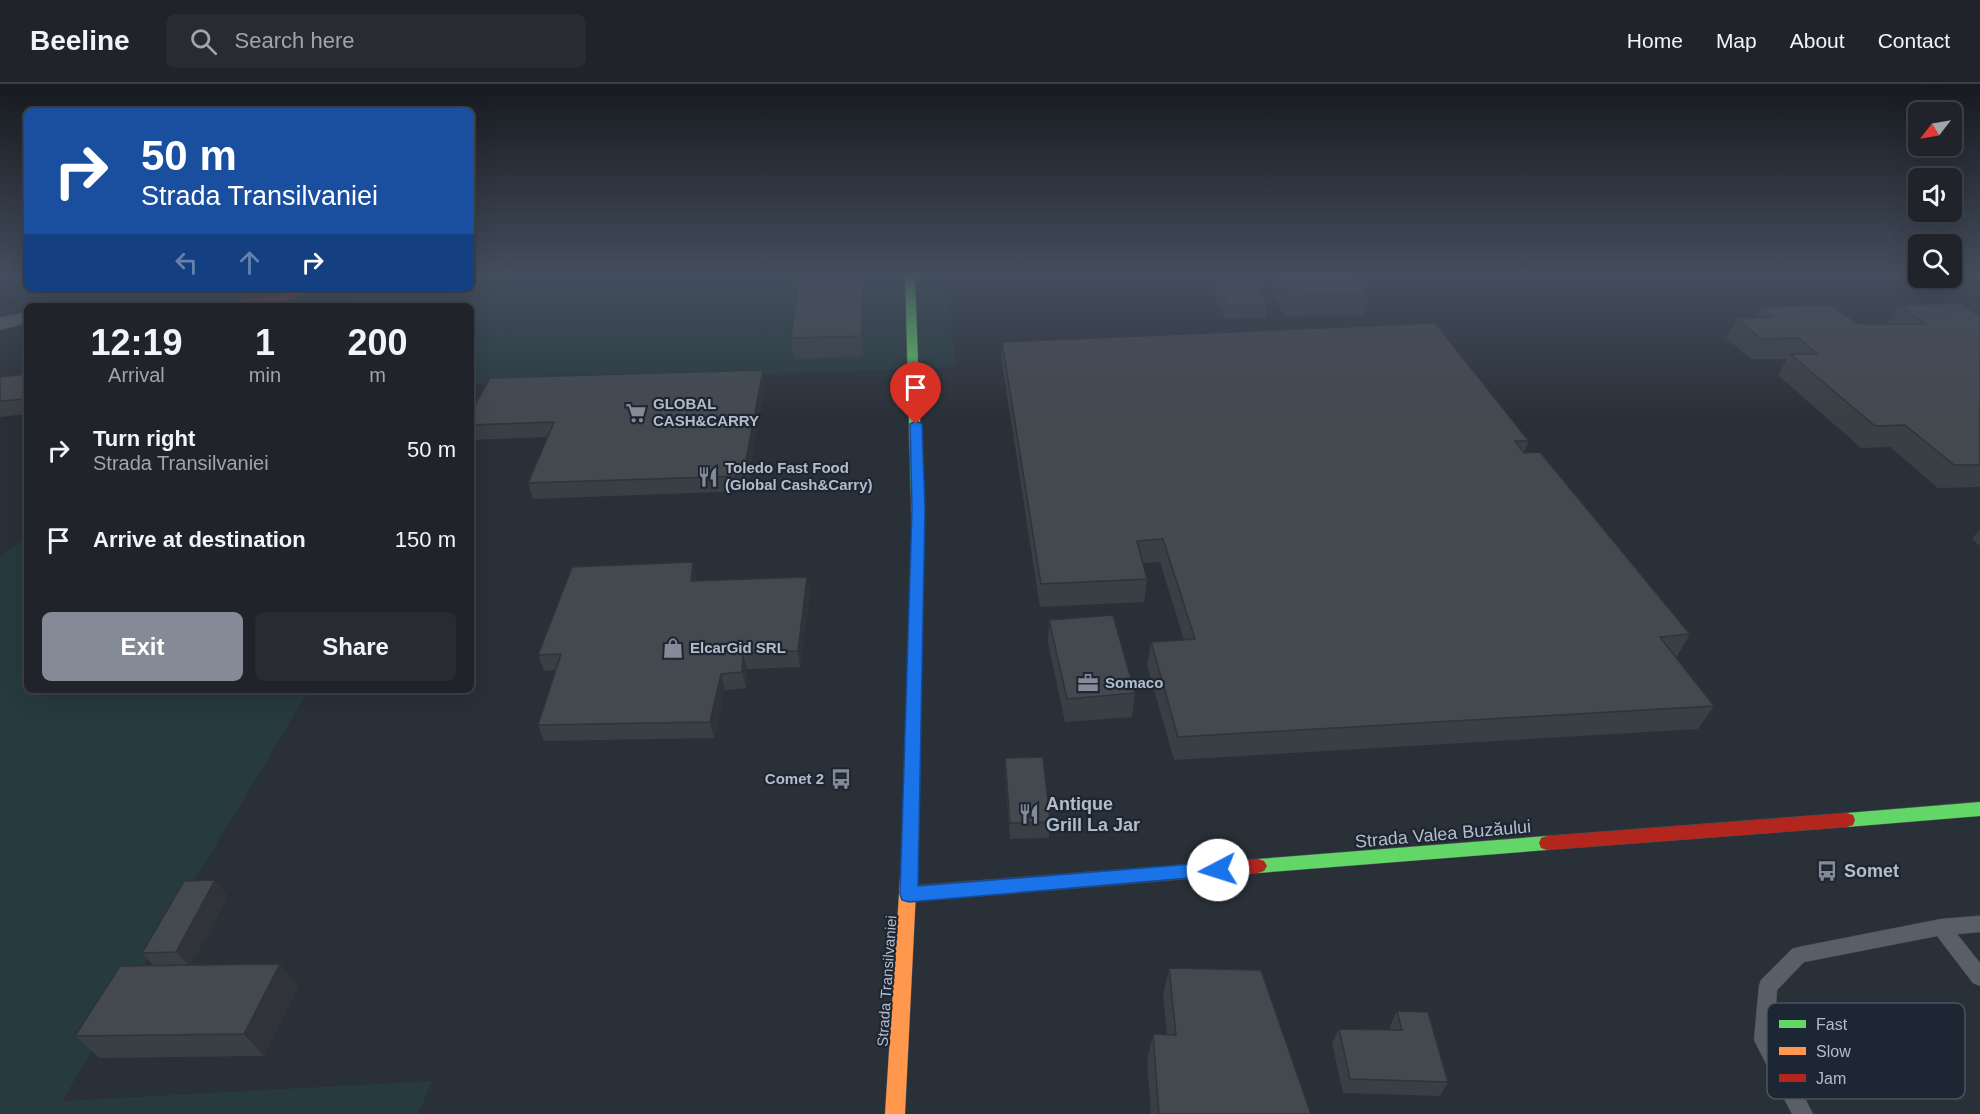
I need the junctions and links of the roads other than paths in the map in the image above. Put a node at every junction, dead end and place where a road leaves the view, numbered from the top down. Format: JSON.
{"nodes":[{"id":1,"x":912,"y":323,"type":"edge"},
{"id":2,"x":1980,"y":809,"type":"edge"},
{"id":3,"x":909,"y":894,"type":"junction"},
{"id":4,"x":1980,"y":924,"type":"edge"},
{"id":5,"x":1941,"y":927,"type":"junction"},
{"id":6,"x":1980,"y":977,"type":"edge"},
{"id":7,"x":1767,"y":1046,"type":"edge"},
{"id":8,"x":1795,"y":1099,"type":"edge"},
{"id":9,"x":895,"y":1114,"type":"edge"},
{"id":10,"x":1803,"y":1114,"type":"edge"}],
"edges":[{"from":1,"to":3,"type":"main road","name":"Strada Transilvaniei"},
{"from":2,"to":3,"type":"main road","name":"Strada Valea Buzăului"},
{"from":3,"to":9,"type":"main road","name":"Strada Transilvaniei"},
{"from":4,"to":5,"type":"lane"},
{"from":5,"to":6,"type":"lane"},
{"from":5,"to":7,"type":"lane"},
{"from":8,"to":10,"type":"lane"}]}
